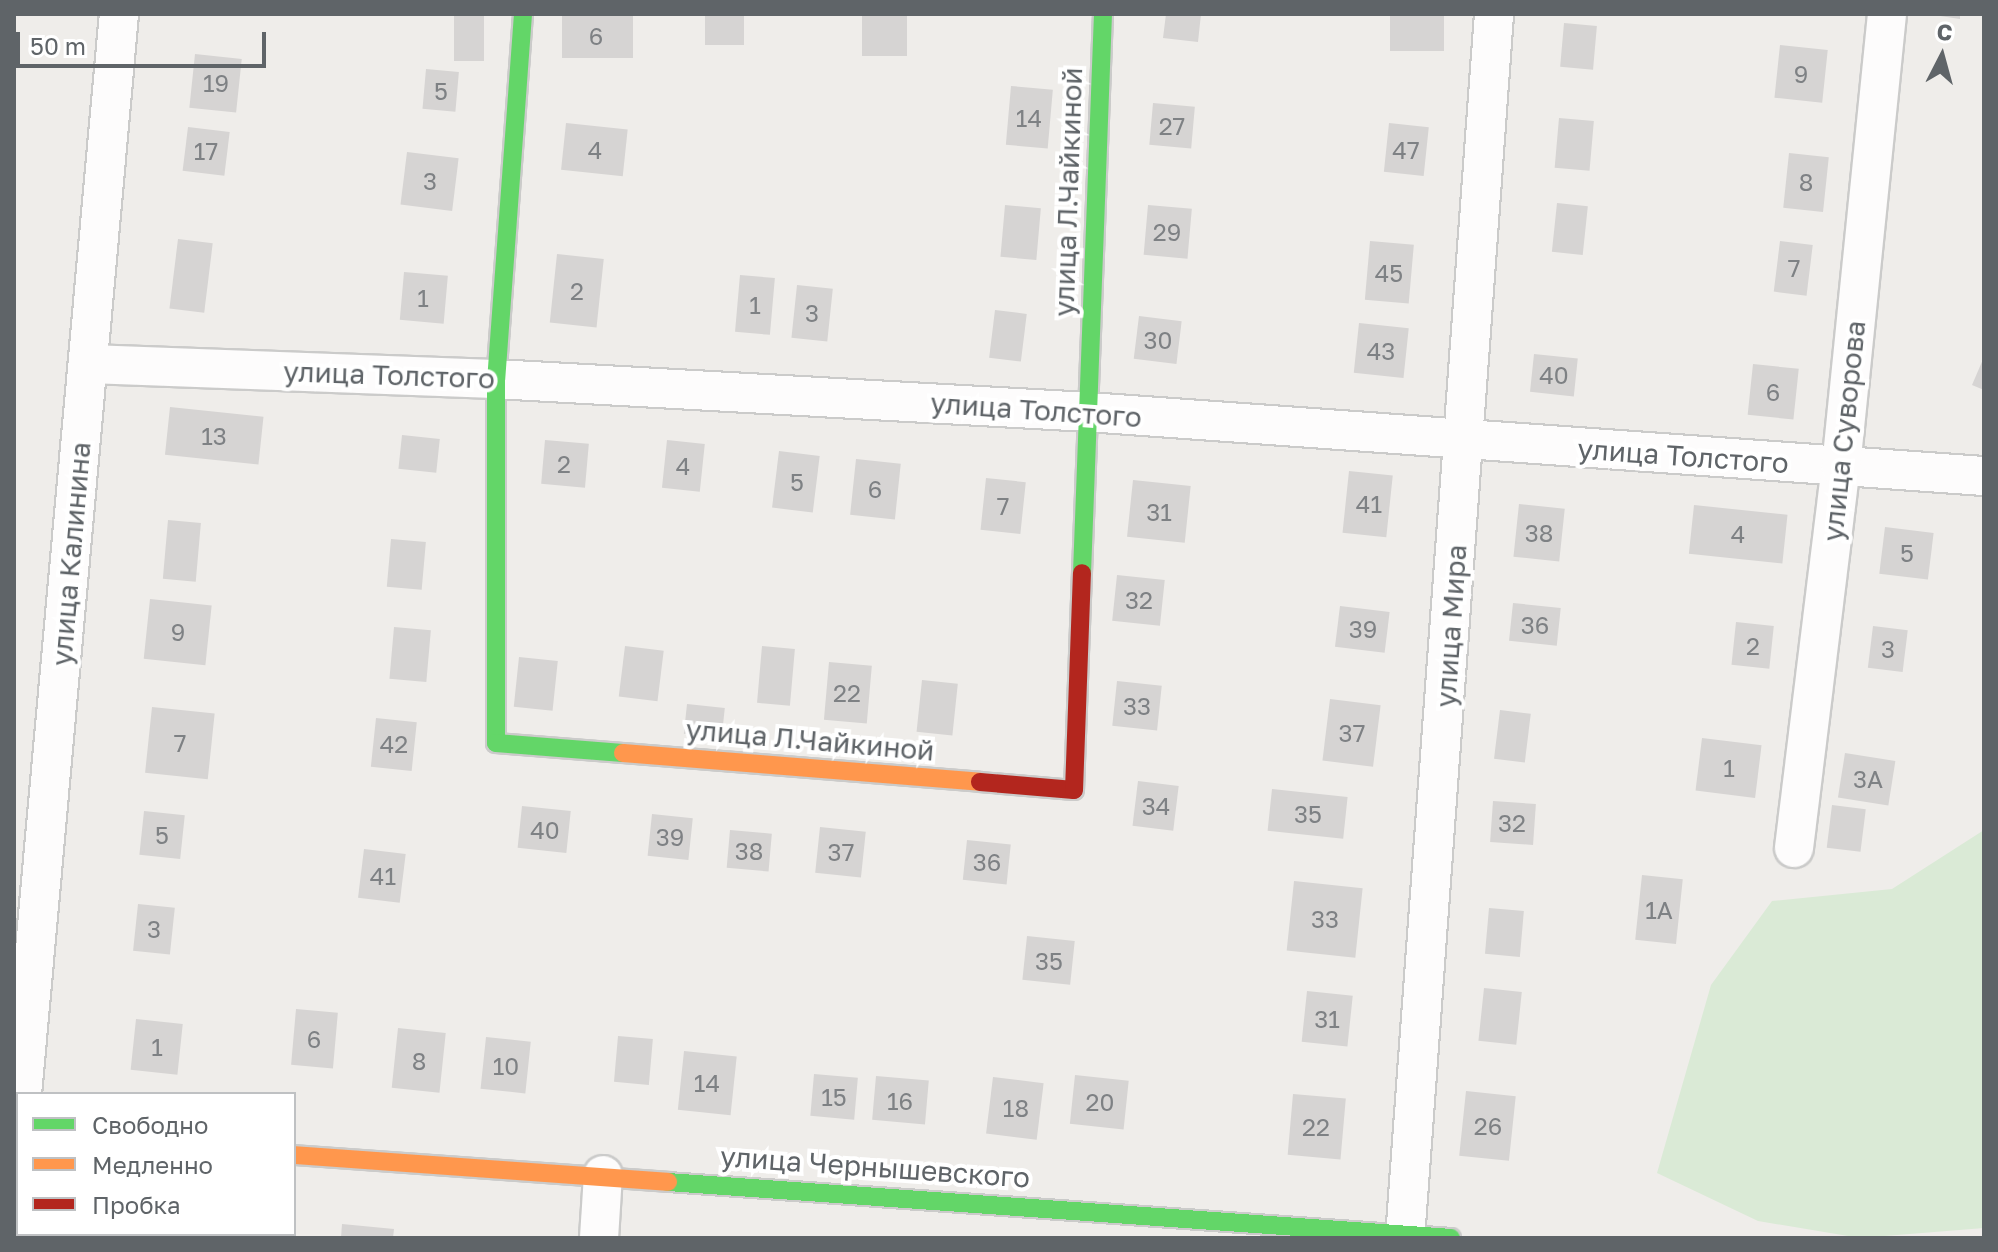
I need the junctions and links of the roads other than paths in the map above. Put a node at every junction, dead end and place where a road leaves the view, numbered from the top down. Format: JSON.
{"nodes":[{"id":1,"x":119,"y":14,"type":"edge"},
{"id":2,"x":523,"y":14,"type":"edge"},
{"id":3,"x":1103,"y":14,"type":"edge"},
{"id":4,"x":1494,"y":14,"type":"edge"},
{"id":5,"x":1887,"y":14,"type":"edge"},
{"id":6,"x":88,"y":364,"type":"junction"},
{"id":7,"x":496,"y":379,"type":"junction"},
{"id":8,"x":1088,"y":412,"type":"junction"},
{"id":9,"x":1465,"y":441,"type":"junction"},
{"id":10,"x":1841,"y":467,"type":"junction"},
{"id":11,"x":1984,"y":476,"type":"edge"},
{"id":12,"x":1794,"y":848,"type":"dead end"},
{"id":13,"x":22,"y":1092,"type":"edge"},
{"id":14,"x":296,"y":1155,"type":"edge"},
{"id":15,"x":603,"y":1175,"type":"junction"},
{"id":16,"x":1405,"y":1236,"type":"edge"},
{"id":17,"x":599,"y":1238,"type":"edge"},
{"id":18,"x":1451,"y":1238,"type":"edge"}],
"edges":[{"from":1,"to":6,"type":"street","name":"улица Калинина"},
{"from":2,"to":7,"type":"street","name":"улица Л.Чайкиной"},
{"from":3,"to":8,"type":"street","name":"улица Л.Чайкиной"},
{"from":4,"to":9,"type":"street","name":"улица Мира"},
{"from":5,"to":10,"type":"street","name":"улица Суворова"},
{"from":6,"to":7,"type":"street","name":"улица Толстого"},
{"from":6,"to":13,"type":"street","name":"улица Калинина"},
{"from":7,"to":8,"type":"street","name":"улица Толстого"},
{"from":7,"to":8,"type":"street","name":"улица Л.Чайкиной"},
{"from":8,"to":9,"type":"street","name":"улица Толстого"},
{"from":9,"to":10,"type":"street","name":"улица Толстого"},
{"from":9,"to":16,"type":"street","name":"улица Мира"},
{"from":10,"to":11,"type":"street","name":"улица Толстого"},
{"from":10,"to":12,"type":"street","name":"улица Суворова"},
{"from":14,"to":15,"type":"street","name":"улица Чернышевского"},
{"from":15,"to":16,"type":"street","name":"улица Чернышевского"},
{"from":15,"to":17,"type":"street"},
{"from":16,"to":18,"type":"street","name":"улица Чернышевского"}]}
